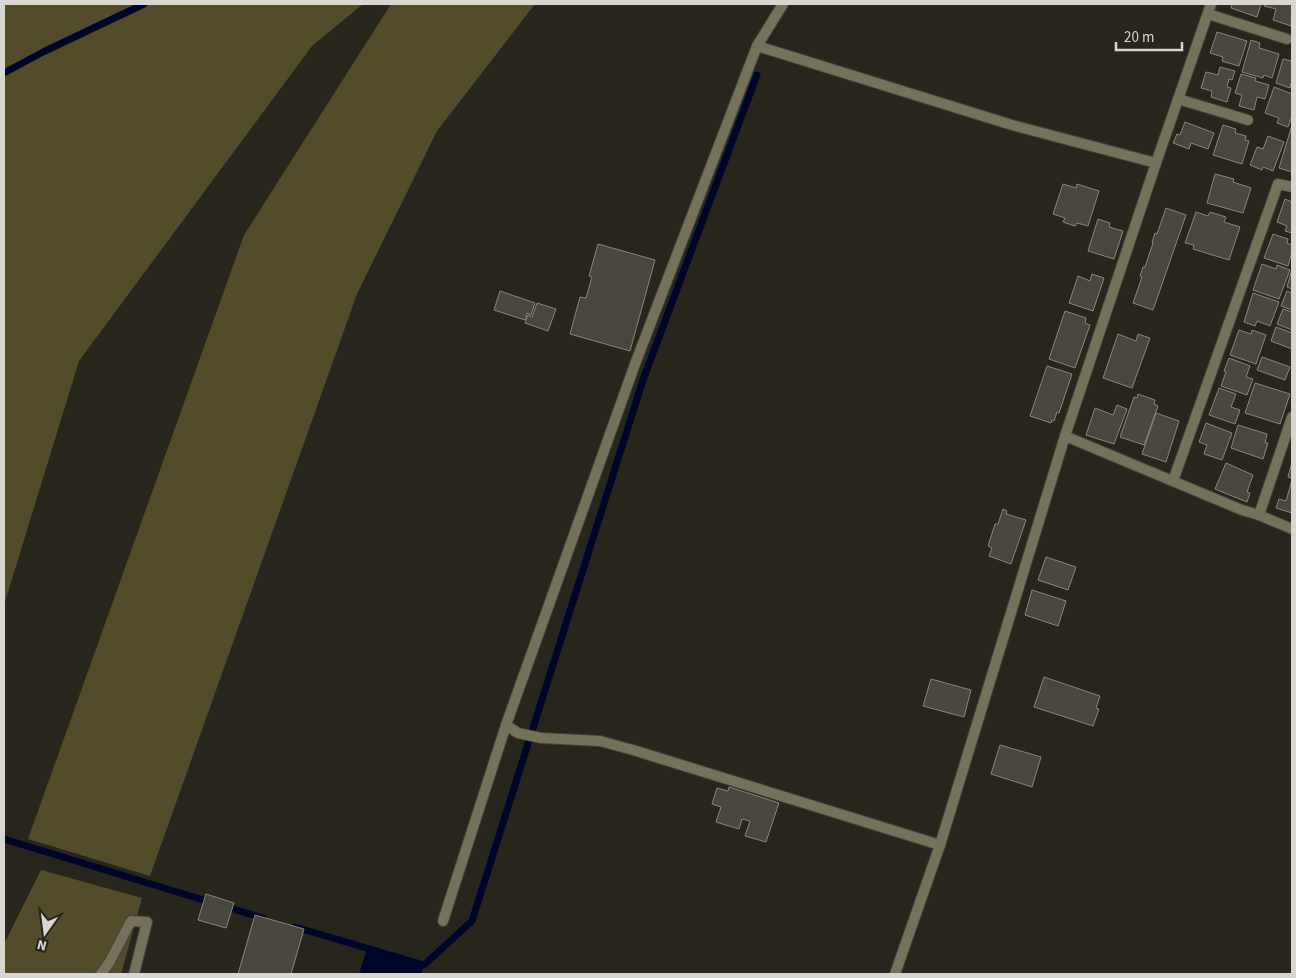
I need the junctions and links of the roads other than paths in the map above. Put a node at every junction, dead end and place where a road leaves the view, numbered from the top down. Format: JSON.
{"nodes":[{"id":1,"x":783,"y":4,"type":"edge"},
{"id":2,"x":1211,"y":4,"type":"edge"},
{"id":3,"x":1208,"y":14,"type":"junction"},
{"id":4,"x":1287,"y":39,"type":"dead end"},
{"id":5,"x":758,"y":46,"type":"junction"},
{"id":6,"x":1178,"y":99,"type":"junction"},
{"id":7,"x":1248,"y":120,"type":"dead end"},
{"id":8,"x":1156,"y":162,"type":"junction"},
{"id":9,"x":1292,"y":188,"type":"edge"},
{"id":10,"x":1292,"y":417,"type":"edge"},
{"id":11,"x":1065,"y":436,"type":"junction"},
{"id":12,"x":1173,"y":481,"type":"junction"},
{"id":13,"x":1259,"y":515,"type":"junction"},
{"id":14,"x":1292,"y":529,"type":"edge"},
{"id":15,"x":506,"y":725,"type":"junction"},
{"id":16,"x":940,"y":845,"type":"junction"},
{"id":17,"x":443,"y":921,"type":"dead end"},
{"id":18,"x":101,"y":974,"type":"edge"},
{"id":19,"x":134,"y":974,"type":"edge"},
{"id":20,"x":894,"y":974,"type":"edge"}],
"edges":[{"from":1,"to":5,"type":"street"},
{"from":2,"to":3,"type":"street"},
{"from":3,"to":4,"type":"street"},
{"from":3,"to":6,"type":"street"},
{"from":5,"to":8,"type":"street"},
{"from":5,"to":15,"type":"street"},
{"from":6,"to":7,"type":"street"},
{"from":6,"to":8,"type":"street"},
{"from":8,"to":11,"type":"street"},
{"from":9,"to":12,"type":"street"},
{"from":10,"to":13,"type":"street"},
{"from":11,"to":12,"type":"street"},
{"from":11,"to":16,"type":"street"},
{"from":12,"to":13,"type":"street"},
{"from":13,"to":14,"type":"street"},
{"from":15,"to":16,"type":"street"},
{"from":15,"to":17,"type":"street"},
{"from":16,"to":20,"type":"street"},
{"from":18,"to":19,"type":"street"}]}
